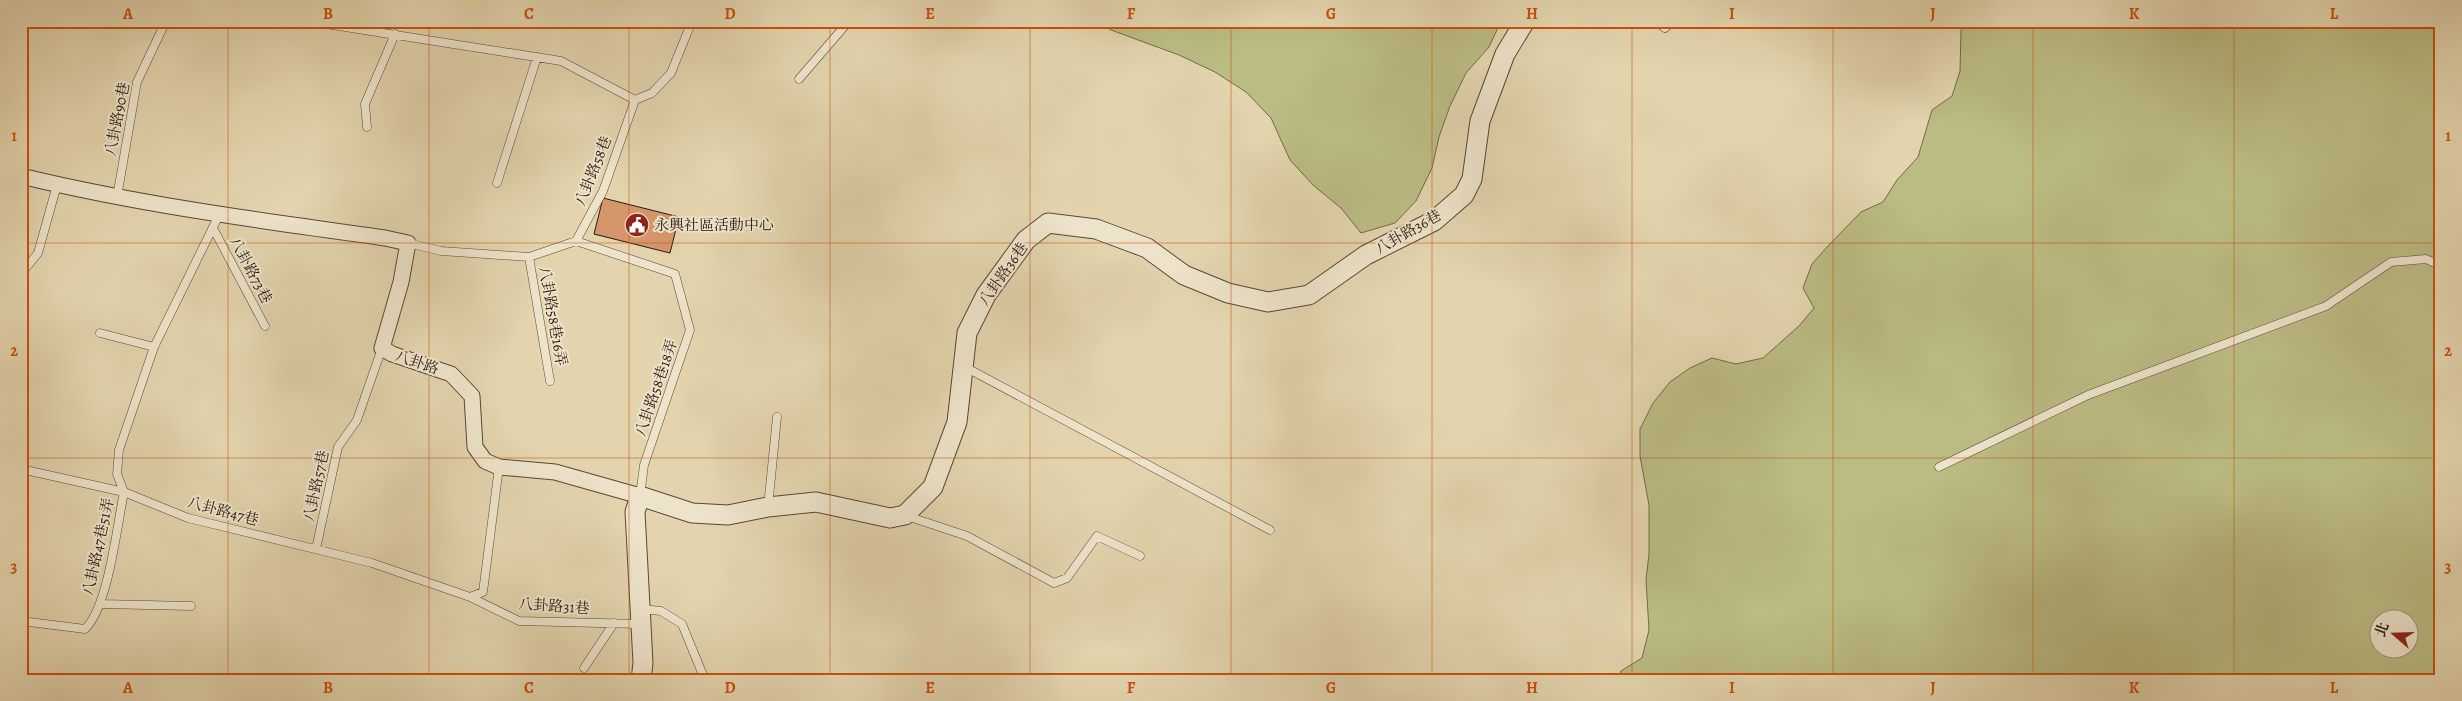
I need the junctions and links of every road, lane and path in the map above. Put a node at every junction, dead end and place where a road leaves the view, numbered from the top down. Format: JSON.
{"nodes":[{"id":1,"x":166,"y":21,"type":"edge"},
{"id":2,"x":307,"y":21,"type":"edge"},
{"id":3,"x":692,"y":21,"type":"edge"},
{"id":4,"x":849,"y":21,"type":"edge"},
{"id":5,"x":1525,"y":21,"type":"edge"},
{"id":6,"x":1655,"y":21,"type":"edge"},
{"id":7,"x":1673,"y":21,"type":"edge"},
{"id":8,"x":394,"y":34,"type":"junction"},
{"id":9,"x":537,"y":57,"type":"junction"},
{"id":10,"x":798,"y":79,"type":"dead end"},
{"id":11,"x":635,"y":100,"type":"junction"},
{"id":12,"x":367,"y":127,"type":"dead end"},
{"id":13,"x":21,"y":176,"type":"edge"},
{"id":14,"x":497,"y":183,"type":"dead end"},
{"id":15,"x":57,"y":184,"type":"junction"},
{"id":16,"x":117,"y":197,"type":"junction"},
{"id":17,"x":216,"y":221,"type":"junction"},
{"id":18,"x":576,"y":241,"type":"junction"},
{"id":19,"x":408,"y":243,"type":"junction"},
{"id":20,"x":528,"y":257,"type":"junction"},
{"id":21,"x":2441,"y":266,"type":"edge"},
{"id":22,"x":21,"y":274,"type":"edge"},
{"id":23,"x":265,"y":326,"type":"dead end"},
{"id":24,"x":100,"y":333,"type":"dead end"},
{"id":25,"x":154,"y":347,"type":"junction"},
{"id":26,"x":382,"y":348,"type":"junction"},
{"id":27,"x":963,"y":366,"type":"junction"},
{"id":28,"x":550,"y":381,"type":"dead end"},
{"id":29,"x":778,"y":417,"type":"dead end"},
{"id":30,"x":499,"y":467,"type":"junction"},
{"id":31,"x":1939,"y":467,"type":"dead end"},
{"id":32,"x":21,"y":470,"type":"edge"},
{"id":33,"x":124,"y":492,"type":"junction"},
{"id":34,"x":640,"y":496,"type":"junction"},
{"id":35,"x":768,"y":507,"type":"junction"},
{"id":36,"x":905,"y":515,"type":"junction"},
{"id":37,"x":1270,"y":530,"type":"dead end"},
{"id":38,"x":316,"y":549,"type":"junction"},
{"id":39,"x":1140,"y":556,"type":"dead end"},
{"id":40,"x":470,"y":598,"type":"junction"},
{"id":41,"x":101,"y":604,"type":"junction"},
{"id":42,"x":191,"y":606,"type":"dead end"},
{"id":43,"x":641,"y":616,"type":"junction"},
{"id":44,"x":21,"y":621,"type":"edge"},
{"id":45,"x":614,"y":623,"type":"junction"},
{"id":46,"x":584,"y":668,"type":"dead end"},
{"id":47,"x":641,"y":680,"type":"edge"},
{"id":48,"x":705,"y":680,"type":"edge"}],
"edges":[{"from":1,"to":16,"type":"lane","name":"八卦路90巷"},
{"from":2,"to":8,"type":"lane"},
{"from":3,"to":11,"type":"lane"},
{"from":4,"to":10,"type":"lane"},
{"from":5,"to":27,"type":"street","name":"八卦路36巷"},
{"from":6,"to":7,"type":"lane"},
{"from":8,"to":9,"type":"lane"},
{"from":8,"to":12,"type":"lane"},
{"from":9,"to":11,"type":"lane"},
{"from":9,"to":14,"type":"lane"},
{"from":11,"to":18,"type":"lane","name":"八卦路58巷"},
{"from":13,"to":15,"type":"street"},
{"from":15,"to":16,"type":"street"},
{"from":15,"to":22,"type":"lane"},
{"from":16,"to":17,"type":"street"},
{"from":17,"to":19,"type":"street"},
{"from":17,"to":23,"type":"lane","name":"八卦路73巷"},
{"from":17,"to":25,"type":"lane"},
{"from":18,"to":20,"type":"lane"},
{"from":18,"to":34,"type":"lane","name":"八卦路58巷18弄"},
{"from":19,"to":20,"type":"lane"},
{"from":19,"to":26,"type":"street","name":"八卦路"},
{"from":20,"to":28,"type":"lane","name":"八卦路58巷16弄"},
{"from":21,"to":31,"type":"lane"},
{"from":24,"to":25,"type":"lane"},
{"from":25,"to":33,"type":"lane"},
{"from":26,"to":30,"type":"street","name":"八卦路"},
{"from":26,"to":38,"type":"lane","name":"八卦路57巷"},
{"from":27,"to":36,"type":"street","name":"八卦路36巷"},
{"from":27,"to":37,"type":"lane"},
{"from":29,"to":35,"type":"lane"},
{"from":30,"to":34,"type":"street"},
{"from":30,"to":40,"type":"lane"},
{"from":32,"to":33,"type":"lane","name":"八卦路47巷"},
{"from":33,"to":38,"type":"lane","name":"八卦路47巷"},
{"from":33,"to":41,"type":"lane","name":"八卦路47巷51弄"},
{"from":34,"to":35,"type":"street"},
{"from":34,"to":43,"type":"street"},
{"from":35,"to":36,"type":"street"},
{"from":36,"to":39,"type":"lane"},
{"from":38,"to":40,"type":"lane","name":"八卦路47巷"},
{"from":40,"to":45,"type":"lane","name":"八卦路31巷"},
{"from":41,"to":42,"type":"lane"},
{"from":41,"to":44,"type":"lane","name":"八卦路47巷51弄"},
{"from":43,"to":45,"type":"lane","name":"八卦路31巷"},
{"from":43,"to":47,"type":"street"},
{"from":43,"to":48,"type":"lane","name":"八卦路31巷"},
{"from":45,"to":46,"type":"lane"}]}
